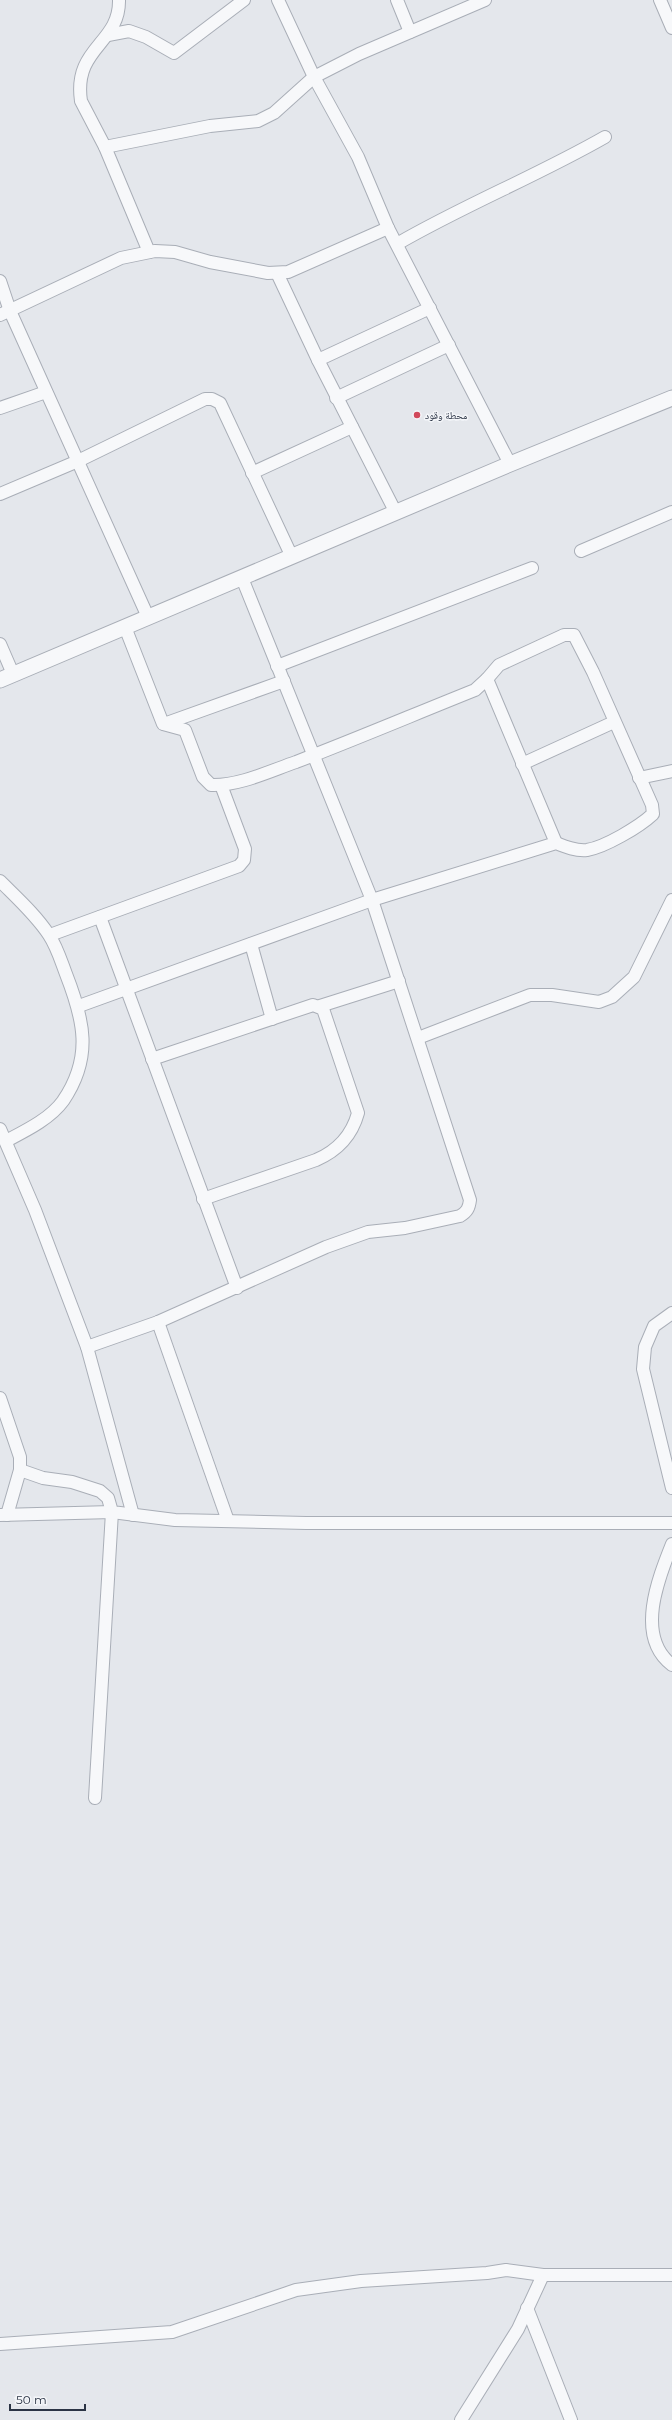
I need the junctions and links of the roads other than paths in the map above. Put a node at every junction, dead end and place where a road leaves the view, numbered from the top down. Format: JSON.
{"nodes":[{"id":1,"x":119,"y":0,"type":"edge"},
{"id":2,"x":244,"y":0,"type":"edge"},
{"id":3,"x":397,"y":0,"type":"edge"},
{"id":4,"x":485,"y":0,"type":"edge"},
{"id":5,"x":660,"y":0,"type":"edge"},
{"id":6,"x":281,"y":3,"type":"edge"},
{"id":7,"x":672,"y":28,"type":"edge"},
{"id":8,"x":410,"y":32,"type":"junction"},
{"id":9,"x":108,"y":35,"type":"junction"},
{"id":10,"x":314,"y":78,"type":"junction"},
{"id":11,"x":605,"y":137,"type":"dead end"},
{"id":12,"x":105,"y":147,"type":"junction"},
{"id":13,"x":388,"y":228,"type":"junction"},
{"id":14,"x":397,"y":244,"type":"junction"},
{"id":15,"x":149,"y":252,"type":"junction"},
{"id":16,"x":277,"y":272,"type":"junction"},
{"id":17,"x":0,"y":281,"type":"edge"},
{"id":18,"x":430,"y":308,"type":"junction"},
{"id":19,"x":5,"y":313,"type":"edge"},
{"id":20,"x":448,"y":345,"type":"junction"},
{"id":21,"x":318,"y":360,"type":"junction"},
{"id":22,"x":46,"y":392,"type":"junction"},
{"id":23,"x":336,"y":398,"type":"junction"},
{"id":24,"x":672,"y":398,"type":"edge"},
{"id":25,"x":0,"y":408,"type":"edge"},
{"id":26,"x":352,"y":427,"type":"junction"},
{"id":27,"x":78,"y":461,"type":"junction"},
{"id":28,"x":510,"y":464,"type":"junction"},
{"id":29,"x":252,"y":473,"type":"junction"},
{"id":30,"x":0,"y":494,"type":"edge"},
{"id":31,"x":672,"y":512,"type":"edge"},
{"id":32,"x":396,"y":513,"type":"junction"},
{"id":33,"x":581,"y":551,"type":"dead end"},
{"id":34,"x":292,"y":557,"type":"junction"},
{"id":35,"x":532,"y":568,"type":"dead end"},
{"id":36,"x":242,"y":578,"type":"junction"},
{"id":37,"x":148,"y":617,"type":"junction"},
{"id":38,"x":125,"y":627,"type":"junction"},
{"id":39,"x":0,"y":644,"type":"edge"},
{"id":40,"x":278,"y":666,"type":"junction"},
{"id":41,"x":7,"y":677,"type":"edge"},
{"id":42,"x":487,"y":679,"type":"junction"},
{"id":43,"x":284,"y":681,"type":"junction"},
{"id":44,"x":614,"y":722,"type":"junction"},
{"id":45,"x":163,"y":724,"type":"junction"},
{"id":46,"x":313,"y":755,"type":"junction"},
{"id":47,"x":522,"y":764,"type":"junction"},
{"id":48,"x":672,"y":771,"type":"edge"},
{"id":49,"x":639,"y":778,"type":"junction"},
{"id":50,"x":221,"y":785,"type":"junction"},
{"id":51,"x":556,"y":843,"type":"junction"},
{"id":52,"x":0,"y":882,"type":"edge"},
{"id":53,"x":372,"y":900,"type":"junction"},
{"id":54,"x":671,"y":906,"type":"edge"},
{"id":55,"x":100,"y":917,"type":"junction"},
{"id":56,"x":50,"y":935,"type":"junction"},
{"id":57,"x":251,"y":944,"type":"junction"},
{"id":58,"x":399,"y":981,"type":"junction"},
{"id":59,"x":127,"y":988,"type":"junction"},
{"id":60,"x":79,"y":1006,"type":"junction"},
{"id":61,"x":320,"y":1006,"type":"junction"},
{"id":62,"x":272,"y":1019,"type":"junction"},
{"id":63,"x":418,"y":1038,"type":"junction"},
{"id":64,"x":152,"y":1059,"type":"junction"},
{"id":65,"x":0,"y":1129,"type":"edge"},
{"id":66,"x":6,"y":1141,"type":"junction"},
{"id":67,"x":203,"y":1200,"type":"junction"},
{"id":68,"x":237,"y":1288,"type":"junction"},
{"id":69,"x":672,"y":1313,"type":"edge"},
{"id":70,"x":158,"y":1322,"type":"junction"},
{"id":71,"x":87,"y":1347,"type":"junction"},
{"id":72,"x":0,"y":1398,"type":"edge"},
{"id":73,"x":20,"y":1470,"type":"junction"},
{"id":74,"x":672,"y":1488,"type":"edge"},
{"id":75,"x":112,"y":1512,"type":"junction"},
{"id":76,"x":3,"y":1515,"type":"edge"},
{"id":77,"x":133,"y":1515,"type":"junction"},
{"id":78,"x":228,"y":1521,"type":"junction"},
{"id":79,"x":672,"y":1523,"type":"edge"},
{"id":80,"x":672,"y":1544,"type":"edge"},
{"id":81,"x":672,"y":1665,"type":"edge"},
{"id":82,"x":95,"y":1798,"type":"dead end"},
{"id":83,"x":672,"y":2275,"type":"edge"},
{"id":84,"x":543,"y":2276,"type":"junction"},
{"id":85,"x":528,"y":2308,"type":"junction"},
{"id":86,"x":0,"y":2344,"type":"edge"},
{"id":87,"x":461,"y":2420,"type":"edge"},
{"id":88,"x":571,"y":2420,"type":"edge"}],
"edges":[{"from":1,"to":9,"type":"street"},
{"from":2,"to":9,"type":"street"},
{"from":3,"to":8,"type":"street"},
{"from":4,"to":8,"type":"street"},
{"from":5,"to":7,"type":"street"},
{"from":6,"to":10,"type":"street"},
{"from":8,"to":10,"type":"street"},
{"from":9,"to":12,"type":"street"},
{"from":10,"to":12,"type":"street"},
{"from":10,"to":13,"type":"street"},
{"from":11,"to":14,"type":"street"},
{"from":12,"to":15,"type":"street"},
{"from":13,"to":14,"type":"street"},
{"from":13,"to":16,"type":"street"},
{"from":14,"to":18,"type":"street"},
{"from":15,"to":16,"type":"street"},
{"from":15,"to":19,"type":"street"},
{"from":16,"to":21,"type":"street"},
{"from":17,"to":19,"type":"street"},
{"from":18,"to":20,"type":"street"},
{"from":18,"to":21,"type":"street"},
{"from":19,"to":22,"type":"street"},
{"from":20,"to":23,"type":"street"},
{"from":20,"to":28,"type":"street"},
{"from":21,"to":23,"type":"street"},
{"from":22,"to":25,"type":"street"},
{"from":22,"to":27,"type":"street"},
{"from":23,"to":26,"type":"street"},
{"from":24,"to":28,"type":"street"},
{"from":26,"to":29,"type":"street"},
{"from":26,"to":32,"type":"street"},
{"from":27,"to":29,"type":"street"},
{"from":27,"to":30,"type":"street"},
{"from":27,"to":37,"type":"street"},
{"from":28,"to":32,"type":"street"},
{"from":29,"to":34,"type":"street"},
{"from":31,"to":33,"type":"street"},
{"from":32,"to":34,"type":"street"},
{"from":34,"to":36,"type":"street"},
{"from":35,"to":40,"type":"street"},
{"from":36,"to":37,"type":"street"},
{"from":36,"to":40,"type":"street"},
{"from":37,"to":38,"type":"street"},
{"from":38,"to":41,"type":"street"},
{"from":38,"to":45,"type":"street"},
{"from":39,"to":41,"type":"street"},
{"from":40,"to":43,"type":"street"},
{"from":42,"to":44,"type":"street"},
{"from":42,"to":46,"type":"street"},
{"from":42,"to":47,"type":"street"},
{"from":43,"to":45,"type":"street"},
{"from":43,"to":46,"type":"street"},
{"from":44,"to":47,"type":"street"},
{"from":44,"to":49,"type":"street"},
{"from":45,"to":50,"type":"street"},
{"from":46,"to":50,"type":"street"},
{"from":46,"to":53,"type":"street"},
{"from":47,"to":51,"type":"street"},
{"from":48,"to":49,"type":"street"},
{"from":49,"to":51,"type":"street"},
{"from":50,"to":55,"type":"street"},
{"from":51,"to":53,"type":"street"},
{"from":52,"to":56,"type":"street"},
{"from":53,"to":57,"type":"street"},
{"from":53,"to":58,"type":"street"},
{"from":54,"to":63,"type":"street"},
{"from":55,"to":56,"type":"street"},
{"from":55,"to":59,"type":"street"},
{"from":56,"to":60,"type":"street"},
{"from":57,"to":59,"type":"street"},
{"from":57,"to":62,"type":"street"},
{"from":58,"to":61,"type":"street"},
{"from":58,"to":63,"type":"street"},
{"from":59,"to":60,"type":"street"},
{"from":59,"to":64,"type":"street"},
{"from":60,"to":66,"type":"street"},
{"from":61,"to":62,"type":"street"},
{"from":61,"to":67,"type":"street"},
{"from":62,"to":64,"type":"street"},
{"from":63,"to":68,"type":"street"},
{"from":64,"to":67,"type":"street"},
{"from":65,"to":66,"type":"street"},
{"from":66,"to":71,"type":"street"},
{"from":67,"to":68,"type":"street"},
{"from":68,"to":70,"type":"street"},
{"from":69,"to":74,"type":"street"},
{"from":70,"to":71,"type":"street"},
{"from":70,"to":78,"type":"street"},
{"from":71,"to":77,"type":"street"},
{"from":72,"to":73,"type":"street"},
{"from":73,"to":75,"type":"street"},
{"from":73,"to":76,"type":"street"},
{"from":75,"to":76,"type":"street"},
{"from":75,"to":77,"type":"street"},
{"from":75,"to":82,"type":"street"},
{"from":77,"to":78,"type":"street"},
{"from":78,"to":79,"type":"street"},
{"from":80,"to":81,"type":"street"},
{"from":83,"to":84,"type":"street"},
{"from":84,"to":85,"type":"street"},
{"from":84,"to":86,"type":"street"},
{"from":85,"to":87,"type":"street"},
{"from":85,"to":88,"type":"street"}]}
